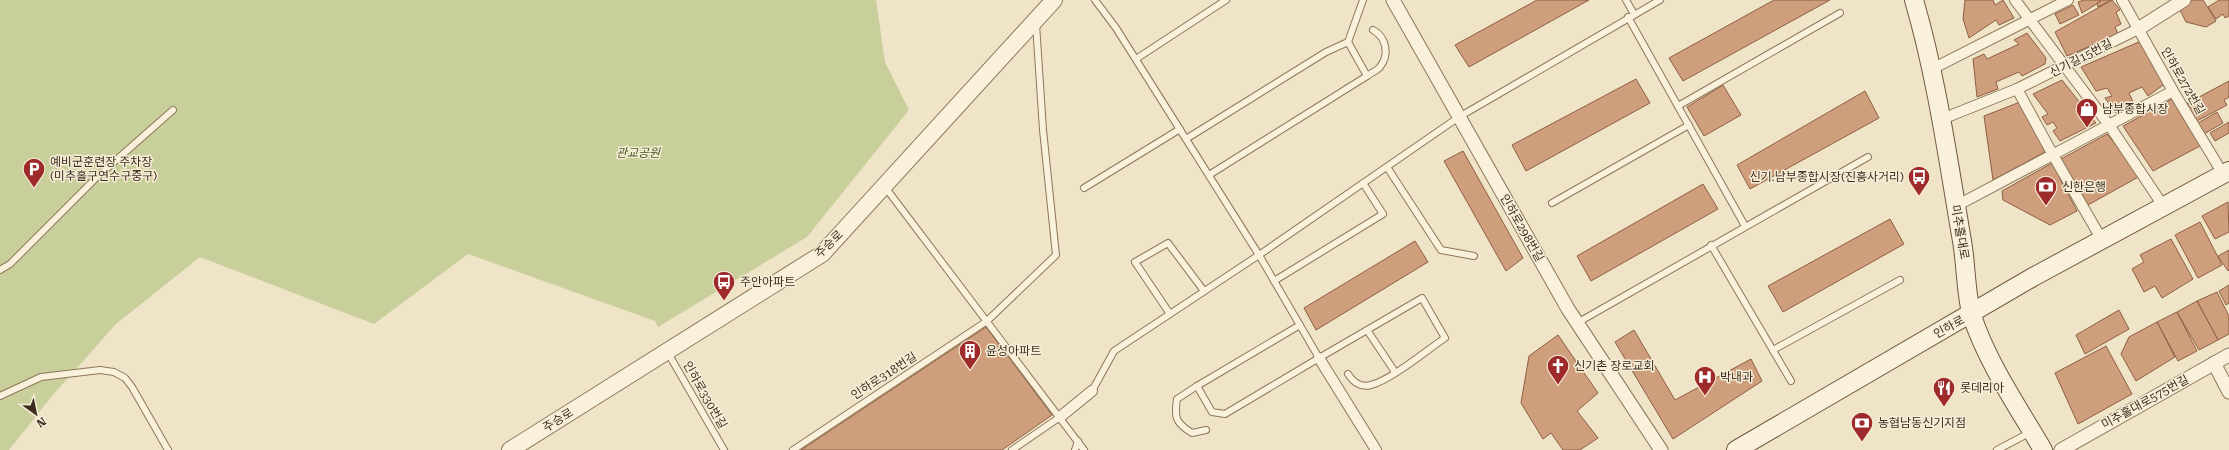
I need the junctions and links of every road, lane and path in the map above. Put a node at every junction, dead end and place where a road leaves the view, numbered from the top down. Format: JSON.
{"nodes":[{"id":1,"x":1054,"y":0,"type":"edge"},
{"id":2,"x":1095,"y":0,"type":"edge"},
{"id":3,"x":1226,"y":0,"type":"edge"},
{"id":4,"x":1363,"y":0,"type":"edge"},
{"id":5,"x":1393,"y":0,"type":"edge"},
{"id":6,"x":1626,"y":0,"type":"edge"},
{"id":7,"x":1660,"y":0,"type":"edge"},
{"id":8,"x":1914,"y":0,"type":"edge"},
{"id":9,"x":2015,"y":0,"type":"edge"},
{"id":10,"x":2068,"y":0,"type":"edge"},
{"id":11,"x":2122,"y":0,"type":"edge"},
{"id":12,"x":2184,"y":0,"type":"edge"},
{"id":13,"x":1840,"y":13,"type":"dead end"},
{"id":14,"x":1631,"y":16,"type":"junction"},
{"id":15,"x":2030,"y":18,"type":"junction"},
{"id":16,"x":1036,"y":20,"type":"junction"},
{"id":17,"x":2138,"y":29,"type":"junction"},
{"id":18,"x":1373,"y":30,"type":"dead end"},
{"id":19,"x":1348,"y":42,"type":"junction"},
{"id":20,"x":1136,"y":59,"type":"junction"},
{"id":21,"x":2065,"y":67,"type":"junction"},
{"id":22,"x":1932,"y":69,"type":"junction"},
{"id":23,"x":1367,"y":76,"type":"junction"},
{"id":24,"x":2017,"y":89,"type":"junction"},
{"id":25,"x":2173,"y":91,"type":"junction"},
{"id":26,"x":1678,"y":106,"type":"junction"},
{"id":27,"x":173,"y":110,"type":"dead end"},
{"id":28,"x":1459,"y":117,"type":"junction"},
{"id":29,"x":1942,"y":119,"type":"junction"},
{"id":30,"x":1688,"y":125,"type":"junction"},
{"id":31,"x":2109,"y":125,"type":"junction"},
{"id":32,"x":1180,"y":129,"type":"junction"},
{"id":33,"x":1186,"y":139,"type":"junction"},
{"id":34,"x":2053,"y":155,"type":"junction"},
{"id":35,"x":1868,"y":157,"type":"dead end"},
{"id":36,"x":1387,"y":167,"type":"junction"},
{"id":37,"x":2226,"y":173,"type":"edge"},
{"id":38,"x":1209,"y":175,"type":"junction"},
{"id":39,"x":1363,"y":183,"type":"junction"},
{"id":40,"x":884,"y":186,"type":"junction"},
{"id":41,"x":1084,"y":188,"type":"dead end"},
{"id":42,"x":1552,"y":203,"type":"dead end"},
{"id":43,"x":1956,"y":206,"type":"junction"},
{"id":44,"x":2164,"y":207,"type":"junction"},
{"id":45,"x":1745,"y":226,"type":"junction"},
{"id":46,"x":2102,"y":240,"type":"junction"},
{"id":47,"x":1711,"y":245,"type":"junction"},
{"id":48,"x":1259,"y":255,"type":"junction"},
{"id":49,"x":1474,"y":256,"type":"dead end"},
{"id":50,"x":0,"y":270,"type":"edge"},
{"id":51,"x":1900,"y":280,"type":"dead end"},
{"id":52,"x":1274,"y":281,"type":"junction"},
{"id":53,"x":1204,"y":291,"type":"junction"},
{"id":54,"x":1170,"y":314,"type":"junction"},
{"id":55,"x":1972,"y":315,"type":"junction"},
{"id":56,"x":987,"y":321,"type":"junction"},
{"id":57,"x":1577,"y":323,"type":"junction"},
{"id":58,"x":1300,"y":325,"type":"junction"},
{"id":59,"x":1367,"y":330,"type":"junction"},
{"id":60,"x":1773,"y":350,"type":"junction"},
{"id":61,"x":667,"y":351,"type":"junction"},
{"id":62,"x":2229,"y":355,"type":"edge"},
{"id":63,"x":1319,"y":358,"type":"junction"},
{"id":64,"x":2214,"y":363,"type":"junction"},
{"id":65,"x":1395,"y":372,"type":"junction"},
{"id":66,"x":1348,"y":374,"type":"dead end"},
{"id":67,"x":1791,"y":381,"type":"dead end"},
{"id":68,"x":1197,"y":386,"type":"junction"},
{"id":69,"x":1092,"y":391,"type":"joint"},
{"id":70,"x":2229,"y":392,"type":"edge"},
{"id":71,"x":0,"y":396,"type":"edge"},
{"id":72,"x":1060,"y":417,"type":"junction"},
{"id":73,"x":1206,"y":430,"type":"dead end"},
{"id":74,"x":2032,"y":431,"type":"junction"},
{"id":75,"x":1078,"y":441,"type":"junction"},
{"id":76,"x":168,"y":450,"type":"edge"},
{"id":77,"x":510,"y":450,"type":"edge"},
{"id":78,"x":724,"y":450,"type":"edge"},
{"id":79,"x":792,"y":450,"type":"edge"},
{"id":80,"x":1012,"y":450,"type":"edge"},
{"id":81,"x":1075,"y":450,"type":"edge"},
{"id":82,"x":1084,"y":450,"type":"edge"},
{"id":83,"x":1376,"y":450,"type":"edge"},
{"id":84,"x":1661,"y":450,"type":"edge"},
{"id":85,"x":1736,"y":450,"type":"edge"},
{"id":86,"x":1997,"y":450,"type":"edge"},
{"id":87,"x":2043,"y":450,"type":"edge"},
{"id":88,"x":2061,"y":450,"type":"edge"}],
"edges":[{"from":1,"to":16,"type":"street","name":"주승로"},
{"from":2,"to":20,"type":"lane"},
{"from":3,"to":20,"type":"lane"},
{"from":4,"to":19,"type":"lane"},
{"from":5,"to":28,"type":"street","name":"인하로298번길"},
{"from":6,"to":14,"type":"lane"},
{"from":7,"to":14,"type":"lane"},
{"from":8,"to":22,"type":"main road","name":"미추홀대로"},
{"from":9,"to":15,"type":"street"},
{"from":10,"to":15,"type":"street"},
{"from":11,"to":17,"type":"street","name":"인하로272번길"},
{"from":12,"to":17,"type":"street","name":"신기길15번길"},
{"from":13,"to":26,"type":"lane"},
{"from":14,"to":26,"type":"lane"},
{"from":14,"to":28,"type":"lane"},
{"from":15,"to":21,"type":"street"},
{"from":15,"to":22,"type":"street"},
{"from":16,"to":40,"type":"street","name":"주승로"},
{"from":16,"to":56,"type":"lane","name":"인하로318번길"},
{"from":17,"to":21,"type":"street","name":"신기길15번길"},
{"from":17,"to":25,"type":"street","name":"인하로272번길"},
{"from":18,"to":23,"type":"lane"},
{"from":19,"to":23,"type":"lane"},
{"from":19,"to":33,"type":"lane"},
{"from":20,"to":32,"type":"lane"},
{"from":21,"to":24,"type":"street","name":"신기길15번길"},
{"from":21,"to":31,"type":"street"},
{"from":22,"to":29,"type":"main road","name":"미추홀대로"},
{"from":23,"to":38,"type":"lane"},
{"from":24,"to":29,"type":"street","name":"신기길15번길"},
{"from":24,"to":34,"type":"street"},
{"from":25,"to":31,"type":"street"},
{"from":25,"to":37,"type":"street","name":"인하로272번길"},
{"from":26,"to":30,"type":"lane"},
{"from":27,"to":50,"type":"lane"},
{"from":28,"to":36,"type":"lane"},
{"from":28,"to":57,"type":"street","name":"인하로298번길"},
{"from":29,"to":43,"type":"main road","name":"미추홀대로"},
{"from":30,"to":42,"type":"lane"},
{"from":30,"to":45,"type":"lane"},
{"from":31,"to":34,"type":"street"},
{"from":31,"to":44,"type":"street"},
{"from":32,"to":33,"type":"lane"},
{"from":32,"to":41,"type":"lane"},
{"from":33,"to":38,"type":"lane"},
{"from":34,"to":43,"type":"street"},
{"from":34,"to":46,"type":"street"},
{"from":35,"to":45,"type":"lane"},
{"from":36,"to":39,"type":"lane"},
{"from":36,"to":49,"type":"lane"},
{"from":37,"to":44,"type":"main road","name":"인하로"},
{"from":38,"to":48,"type":"lane"},
{"from":39,"to":48,"type":"lane"},
{"from":39,"to":52,"type":"lane"},
{"from":40,"to":56,"type":"lane"},
{"from":40,"to":61,"type":"street","name":"주승로"},
{"from":43,"to":55,"type":"main road","name":"미추홀대로"},
{"from":44,"to":46,"type":"main road","name":"인하로"},
{"from":45,"to":47,"type":"lane"},
{"from":46,"to":55,"type":"main road","name":"인하로"},
{"from":47,"to":57,"type":"lane"},
{"from":47,"to":60,"type":"lane"},
{"from":48,"to":52,"type":"lane"},
{"from":48,"to":53,"type":"lane"},
{"from":51,"to":60,"type":"lane"},
{"from":52,"to":58,"type":"lane"},
{"from":53,"to":54,"type":"lane"},
{"from":53,"to":54,"type":"lane"},
{"from":54,"to":69,"type":"lane"},
{"from":55,"to":74,"type":"main road","name":"미추홀대로"},
{"from":55,"to":85,"type":"main road","name":"인하로"},
{"from":56,"to":72,"type":"lane"},
{"from":56,"to":79,"type":"lane","name":"인하로318번길"},
{"from":57,"to":84,"type":"street","name":"인하로298번길"},
{"from":58,"to":63,"type":"lane"},
{"from":58,"to":68,"type":"lane"},
{"from":59,"to":63,"type":"lane"},
{"from":59,"to":65,"type":"lane"},
{"from":59,"to":65,"type":"lane"},
{"from":60,"to":67,"type":"lane"},
{"from":61,"to":77,"type":"street","name":"주승로"},
{"from":61,"to":78,"type":"lane","name":"인하로330번길"},
{"from":62,"to":64,"type":"street","name":"미추홀대로575번길"},
{"from":63,"to":68,"type":"lane"},
{"from":63,"to":83,"type":"street"},
{"from":64,"to":70,"type":"street"},
{"from":64,"to":88,"type":"street","name":"미추홀대로575번길"},
{"from":65,"to":66,"type":"lane"},
{"from":68,"to":73,"type":"lane"},
{"from":69,"to":72,"type":"street"},
{"from":71,"to":76,"type":"lane"},
{"from":72,"to":75,"type":"lane"},
{"from":72,"to":80,"type":"lane"},
{"from":74,"to":86,"type":"lane"},
{"from":74,"to":87,"type":"main road","name":"미추홀대로"},
{"from":75,"to":81,"type":"lane"},
{"from":75,"to":82,"type":"lane"}]}
